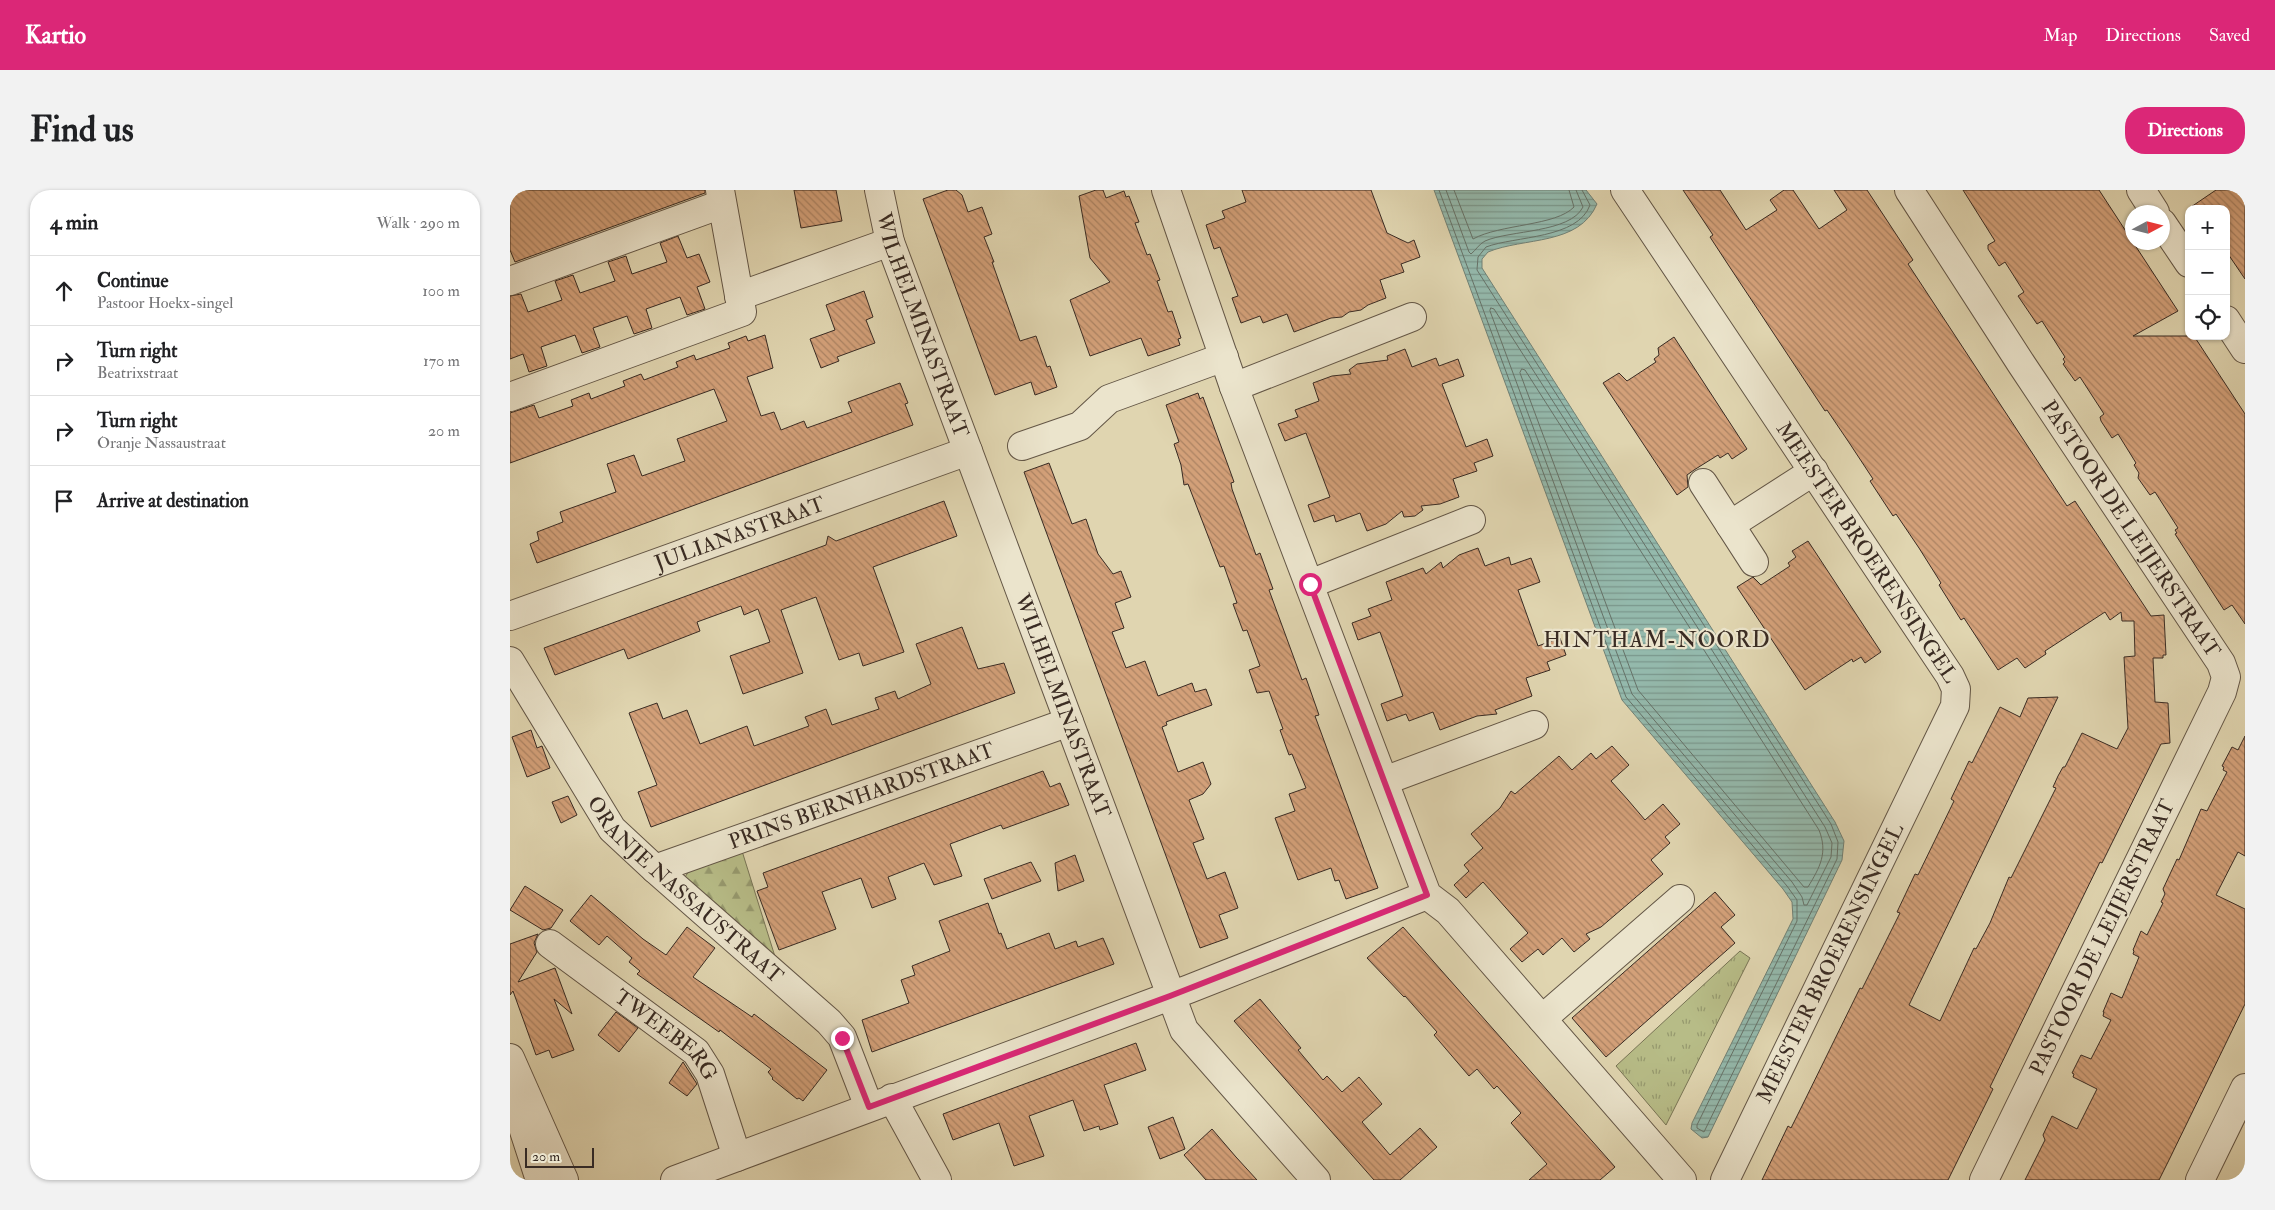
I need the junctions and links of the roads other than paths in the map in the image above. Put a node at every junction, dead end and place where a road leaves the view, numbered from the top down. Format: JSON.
{"nodes":[{"id":1,"x":879,"y":190,"type":"edge"},
{"id":2,"x":1166,"y":190,"type":"edge"},
{"id":3,"x":1625,"y":190,"type":"edge"},
{"id":4,"x":1908,"y":190,"type":"edge"},
{"id":5,"x":2141,"y":190,"type":"edge"},
{"id":6,"x":721,"y":197,"type":"edge"},
{"id":7,"x":2151,"y":205,"type":"edge"},
{"id":8,"x":2170,"y":235,"type":"edge"},
{"id":9,"x":890,"y":242,"type":"junction"},
{"id":10,"x":2185,"y":257,"type":"edge"},
{"id":11,"x":510,"y":281,"type":"edge"},
{"id":12,"x":740,"y":296,"type":"junction"},
{"id":13,"x":1412,"y":317,"type":"dead end"},
{"id":14,"x":2230,"y":326,"type":"edge"},
{"id":15,"x":2245,"y":349,"type":"edge"},
{"id":16,"x":1224,"y":357,"type":"junction"},
{"id":17,"x":1234,"y":387,"type":"junction"},
{"id":18,"x":510,"y":396,"type":"edge"},
{"id":19,"x":1022,"y":446,"type":"dead end"},
{"id":20,"x":968,"y":451,"type":"junction"},
{"id":21,"x":1814,"y":471,"type":"junction"},
{"id":22,"x":1703,"y":483,"type":"dead end"},
{"id":23,"x":1471,"y":520,"type":"dead end"},
{"id":24,"x":1730,"y":525,"type":"junction"},
{"id":25,"x":1754,"y":562,"type":"dead end"},
{"id":26,"x":1310,"y":584,"type":"junction"},
{"id":27,"x":510,"y":616,"type":"edge"},
{"id":28,"x":510,"y":661,"type":"edge"},
{"id":29,"x":1069,"y":722,"type":"junction"},
{"id":30,"x":1534,"y":725,"type":"dead end"},
{"id":31,"x":1384,"y":781,"type":"junction"},
{"id":32,"x":655,"y":870,"type":"junction"},
{"id":33,"x":1427,"y":895,"type":"junction"},
{"id":34,"x":1680,"y":899,"type":"dead end"},
{"id":35,"x":550,"y":944,"type":"dead end"},
{"id":36,"x":1170,"y":996,"type":"junction"},
{"id":37,"x":1542,"y":1019,"type":"junction"},
{"id":38,"x":510,"y":1058,"type":"edge"},
{"id":39,"x":510,"y":1085,"type":"edge"},
{"id":40,"x":2245,"y":1088,"type":"edge"},
{"id":41,"x":881,"y":1102,"type":"junction"},
{"id":42,"x":737,"y":1157,"type":"junction"},
{"id":43,"x":936,"y":1179,"type":"edge"},
{"id":44,"x":540,"y":1180,"type":"edge"},
{"id":45,"x":564,"y":1180,"type":"edge"},
{"id":46,"x":675,"y":1180,"type":"edge"},
{"id":47,"x":1316,"y":1180,"type":"edge"},
{"id":48,"x":1682,"y":1180,"type":"edge"},
{"id":49,"x":1725,"y":1180,"type":"edge"},
{"id":50,"x":1984,"y":1180,"type":"edge"},
{"id":51,"x":2200,"y":1180,"type":"edge"}],
"edges":[{"from":1,"to":9,"type":"street","name":"WILHELMINASTRAAT"},
{"from":2,"to":16,"type":"street"},
{"from":3,"to":21,"type":"street","name":"MEESTER BROERENSINGEL"},
{"from":4,"to":50,"type":"street","name":"PASTOOR DE LEIJERSTRAAT"},
{"from":5,"to":7,"type":"street"},
{"from":6,"to":11,"type":"street"},
{"from":6,"to":12,"type":"street"},
{"from":8,"to":10,"type":"street"},
{"from":9,"to":12,"type":"street"},
{"from":9,"to":20,"type":"street","name":"WILHELMINASTRAAT"},
{"from":12,"to":18,"type":"street"},
{"from":13,"to":17,"type":"street"},
{"from":14,"to":15,"type":"street"},
{"from":16,"to":17,"type":"street"},
{"from":16,"to":19,"type":"street"},
{"from":17,"to":26,"type":"street"},
{"from":20,"to":27,"type":"street","name":"JULIANASTRAAT"},
{"from":20,"to":29,"type":"street","name":"WILHELMINASTRAAT"},
{"from":21,"to":24,"type":"street"},
{"from":21,"to":49,"type":"street","name":"MEESTER BROERENSINGEL"},
{"from":22,"to":24,"type":"street"},
{"from":23,"to":26,"type":"street"},
{"from":24,"to":25,"type":"street"},
{"from":26,"to":31,"type":"street"},
{"from":28,"to":32,"type":"street","name":"ORANJE NASSAUSTRAAT"},
{"from":29,"to":32,"type":"street","name":"PRINS BERNHARDSTRAAT"},
{"from":29,"to":36,"type":"street","name":"WILHELMINASTRAAT"},
{"from":30,"to":31,"type":"street"},
{"from":31,"to":33,"type":"street"},
{"from":32,"to":41,"type":"street","name":"ORANJE NASSAUSTRAAT"},
{"from":33,"to":36,"type":"street"},
{"from":33,"to":37,"type":"street"},
{"from":34,"to":37,"type":"street"},
{"from":35,"to":42,"type":"street","name":"TWEEBERG"},
{"from":36,"to":41,"type":"street"},
{"from":36,"to":47,"type":"street","name":"WILHELMINASTRAAT"},
{"from":37,"to":48,"type":"street"},
{"from":38,"to":45,"type":"street"},
{"from":39,"to":44,"type":"street"},
{"from":40,"to":51,"type":"street"},
{"from":41,"to":42,"type":"street"},
{"from":41,"to":43,"type":"street","name":"ORANJE NASSAUSTRAAT"},
{"from":42,"to":46,"type":"street"}]}
